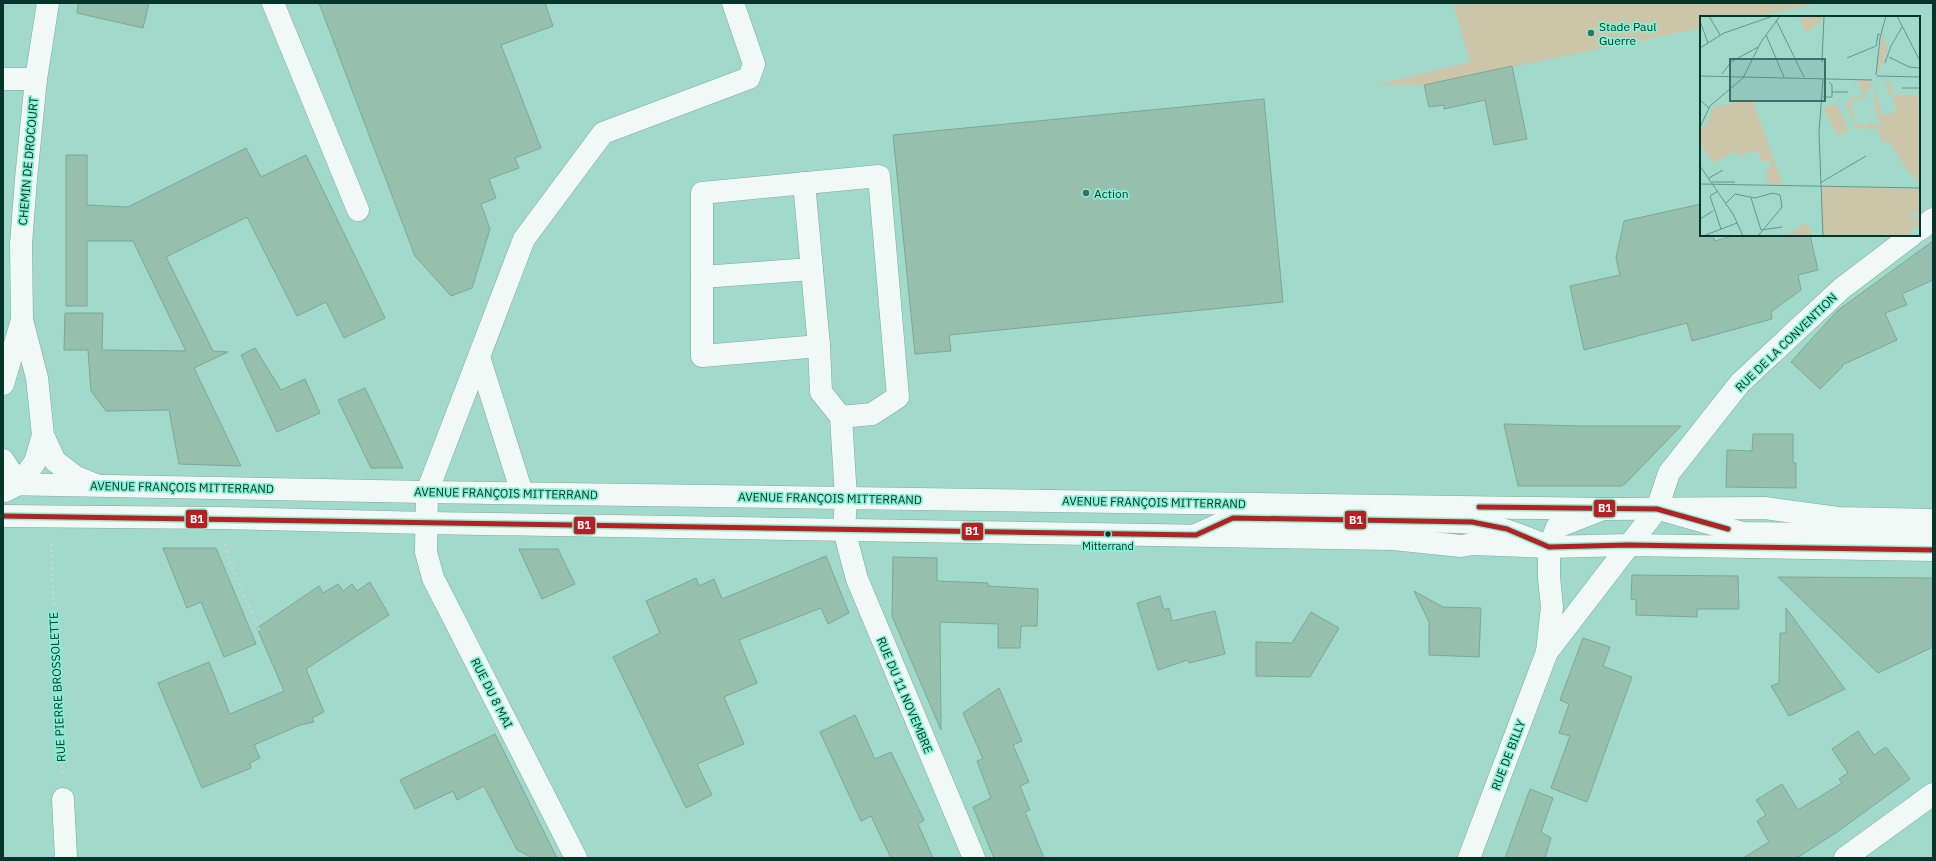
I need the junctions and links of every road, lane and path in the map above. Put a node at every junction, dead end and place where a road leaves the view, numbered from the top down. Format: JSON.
{"nodes":[{"id":1,"x":48,"y":3,"type":"edge"},
{"id":2,"x":273,"y":3,"type":"edge"},
{"id":3,"x":733,"y":3,"type":"edge"},
{"id":4,"x":3,"y":79,"type":"edge"},
{"id":5,"x":36,"y":79,"type":"junction"},
{"id":6,"x":804,"y":183,"type":"junction"},
{"id":7,"x":358,"y":210,"type":"dead end"},
{"id":8,"x":1933,"y":219,"type":"edge"},
{"id":9,"x":1920,"y":229,"type":"edge"},
{"id":10,"x":1911,"y":236,"type":"edge"},
{"id":11,"x":812,"y":269,"type":"junction"},
{"id":12,"x":702,"y":278,"type":"junction"},
{"id":13,"x":22,"y":320,"type":"junction"},
{"id":14,"x":819,"y":346,"type":"junction"},
{"id":15,"x":479,"y":357,"type":"junction"},
{"id":16,"x":3,"y":384,"type":"edge"},
{"id":17,"x":841,"y":417,"type":"junction"},
{"id":18,"x":43,"y":435,"type":"junction"},
{"id":19,"x":3,"y":460,"type":"edge"},
{"id":20,"x":96,"y":485,"type":"junction"},
{"id":21,"x":8,"y":486,"type":"edge"},
{"id":22,"x":427,"y":492,"type":"junction"},
{"id":23,"x":522,"y":493,"type":"junction"},
{"id":24,"x":846,"y":498,"type":"junction"},
{"id":25,"x":1602,"y":509,"type":"junction"},
{"id":26,"x":1657,"y":509,"type":"junction"},
{"id":27,"x":3,"y":516,"type":"edge"},
{"id":28,"x":50,"y":516,"type":"junction"},
{"id":29,"x":220,"y":518,"type":"junction"},
{"id":30,"x":1933,"y":520,"type":"edge"},
{"id":31,"x":427,"y":523,"type":"junction"},
{"id":32,"x":844,"y":530,"type":"junction"},
{"id":33,"x":1933,"y":536,"type":"edge"},
{"id":34,"x":1628,"y":545,"type":"junction"},
{"id":35,"x":1549,"y":547,"type":"junction"},
{"id":36,"x":1933,"y":550,"type":"edge"},
{"id":37,"x":260,"y":632,"type":"dead end"},
{"id":38,"x":1546,"y":652,"type":"junction"},
{"id":39,"x":1933,"y":794,"type":"edge"},
{"id":40,"x":63,"y":799,"type":"joint"},
{"id":41,"x":66,"y":858,"type":"edge"},
{"id":42,"x":576,"y":858,"type":"edge"},
{"id":43,"x":974,"y":858,"type":"edge"},
{"id":44,"x":1469,"y":858,"type":"edge"},
{"id":45,"x":1845,"y":858,"type":"edge"}],
"edges":[{"from":1,"to":5,"type":"main road","name":"CHEMIN DE DROCOURT"},
{"from":2,"to":7,"type":"main road"},
{"from":3,"to":15,"type":"main road"},
{"from":4,"to":5,"type":"main road"},
{"from":5,"to":13,"type":"main road","name":"CHEMIN DE DROCOURT"},
{"from":6,"to":11,"type":"main road"},
{"from":6,"to":12,"type":"main road"},
{"from":6,"to":17,"type":"main road"},
{"from":8,"to":9,"type":"main road"},
{"from":10,"to":26,"type":"main road","name":"RUE DE LA CONVENTION"},
{"from":11,"to":12,"type":"main road"},
{"from":11,"to":14,"type":"main road"},
{"from":12,"to":14,"type":"main road"},
{"from":13,"to":16,"type":"main road","name":"CHEMIN DE DROCOURT"},
{"from":13,"to":18,"type":"main road","name":"CHEMIN DE DROCOURT"},
{"from":14,"to":17,"type":"main road"},
{"from":15,"to":22,"type":"main road"},
{"from":15,"to":23,"type":"main road"},
{"from":17,"to":24,"type":"main road","name":"RUE DU 11 NOVEMBRE"},
{"from":18,"to":20,"type":"main road","name":"CHEMIN DE DROCOURT"},
{"from":18,"to":21,"type":"main road","name":"CHEMIN DE DROCOURT"},
{"from":19,"to":21,"type":"main road"},
{"from":20,"to":21,"type":"main road","name":"AVENUE FRANÇOIS MITTERRAND"},
{"from":20,"to":22,"type":"main road","name":"AVENUE FRANÇOIS MITTERRAND"},
{"from":22,"to":23,"type":"main road","name":"AVENUE FRANÇOIS MITTERRAND"},
{"from":22,"to":31,"type":"main road","name":"RUE DU 8 MAI"},
{"from":23,"to":24,"type":"main road","name":"AVENUE FRANÇOIS MITTERRAND"},
{"from":24,"to":25,"type":"main road","name":"AVENUE FRANÇOIS MITTERRAND"},
{"from":24,"to":32,"type":"main road","name":"RUE DU 11 NOVEMBRE"},
{"from":25,"to":26,"type":"main road","name":"AVENUE FRANÇOIS MITTERRAND"},
{"from":25,"to":35,"type":"main road"},
{"from":26,"to":30,"type":"main road","name":"AVENUE FRANÇOIS MITTERRAND"},
{"from":26,"to":33,"type":"main road"},
{"from":26,"to":34,"type":"main road","name":"RUE DE BILLY"},
{"from":27,"to":28,"type":"main road"},
{"from":28,"to":29,"type":"main road"},
{"from":28,"to":40,"type":"path","name":"RUE PIERRE BROSSOLETTE"},
{"from":29,"to":31,"type":"main road"},
{"from":29,"to":37,"type":"path"},
{"from":31,"to":32,"type":"main road"},
{"from":31,"to":42,"type":"main road","name":"RUE DU 8 MAI"},
{"from":32,"to":35,"type":"main road"},
{"from":32,"to":43,"type":"main road","name":"RUE DU 11 NOVEMBRE"},
{"from":34,"to":35,"type":"main road"},
{"from":34,"to":36,"type":"main road"},
{"from":34,"to":38,"type":"main road","name":"RUE DE BILLY"},
{"from":35,"to":38,"type":"main road","name":"RUE DE BILLY"},
{"from":38,"to":44,"type":"main road","name":"RUE DE BILLY"},
{"from":39,"to":45,"type":"main road"},
{"from":40,"to":41,"type":"main road"}]}
